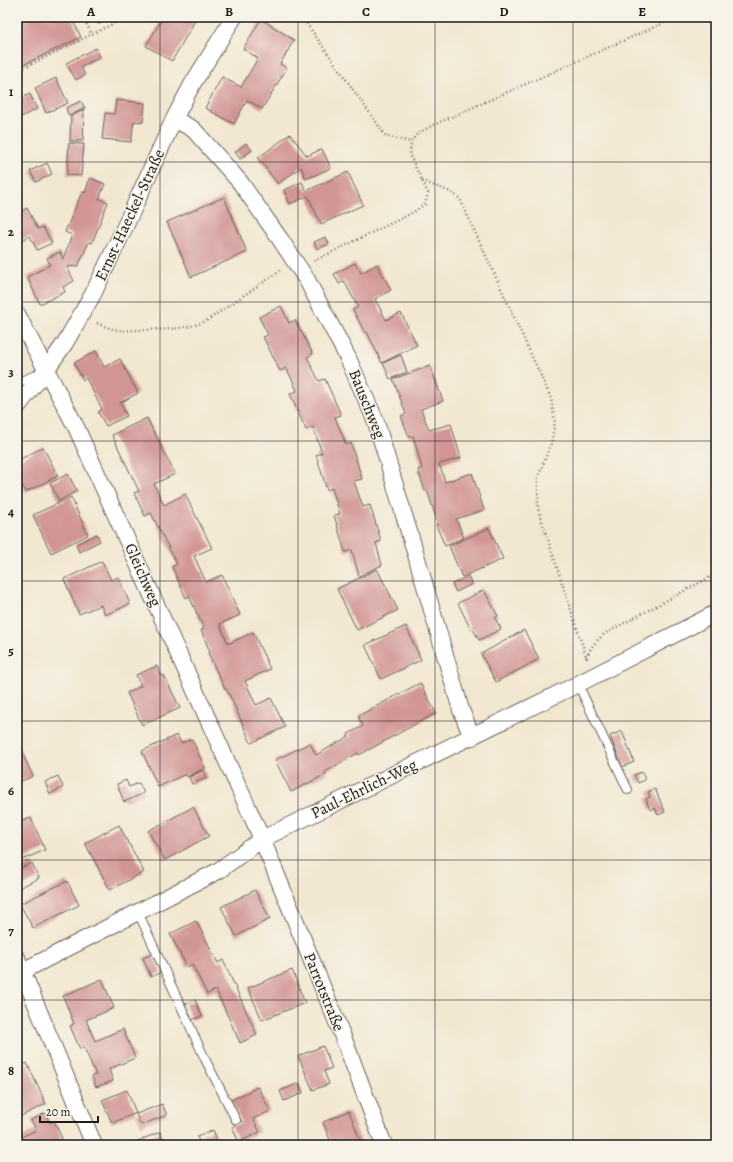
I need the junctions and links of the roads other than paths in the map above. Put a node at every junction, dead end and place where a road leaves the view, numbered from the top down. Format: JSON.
{"nodes":[{"id":1,"x":234,"y":17,"type":"edge"},
{"id":2,"x":174,"y":119,"type":"junction"},
{"id":3,"x":17,"y":314,"type":"edge"},
{"id":4,"x":46,"y":370,"type":"junction"},
{"id":5,"x":17,"y":383,"type":"edge"},
{"id":6,"x":17,"y":407,"type":"edge"},
{"id":7,"x":716,"y":612,"type":"edge"},
{"id":8,"x":578,"y":684,"type":"junction"},
{"id":9,"x":472,"y":737,"type":"junction"},
{"id":10,"x":628,"y":790,"type":"dead end"},
{"id":11,"x":262,"y":839,"type":"junction"},
{"id":12,"x":138,"y":912,"type":"junction"},
{"id":13,"x":19,"y":968,"type":"edge"},
{"id":14,"x":236,"y":1120,"type":"dead end"},
{"id":15,"x":94,"y":1145,"type":"edge"},
{"id":16,"x":384,"y":1145,"type":"edge"}],
"edges":[{"from":1,"to":2,"type":"street","name":"Ernst-Haeckel-Straße"},
{"from":2,"to":4,"type":"street","name":"Ernst-Haeckel-Straße"},
{"from":2,"to":9,"type":"street","name":"Bauschweg"},
{"from":3,"to":4,"type":"street","name":"Gleichweg"},
{"from":4,"to":5,"type":"lane"},
{"from":4,"to":6,"type":"street","name":"Ernst-Haeckel-Straße"},
{"from":4,"to":11,"type":"street","name":"Gleichweg"},
{"from":7,"to":8,"type":"street","name":"Paul-Ehrlich-Weg"},
{"from":8,"to":9,"type":"street","name":"Paul-Ehrlich-Weg"},
{"from":8,"to":10,"type":"lane"},
{"from":9,"to":11,"type":"street","name":"Paul-Ehrlich-Weg"},
{"from":11,"to":12,"type":"street","name":"Paul-Ehrlich-Weg"},
{"from":11,"to":16,"type":"street","name":"Parrotstraße"},
{"from":12,"to":13,"type":"street","name":"Paul-Ehrlich-Weg"},
{"from":12,"to":14,"type":"lane"},
{"from":13,"to":15,"type":"street"}]}
